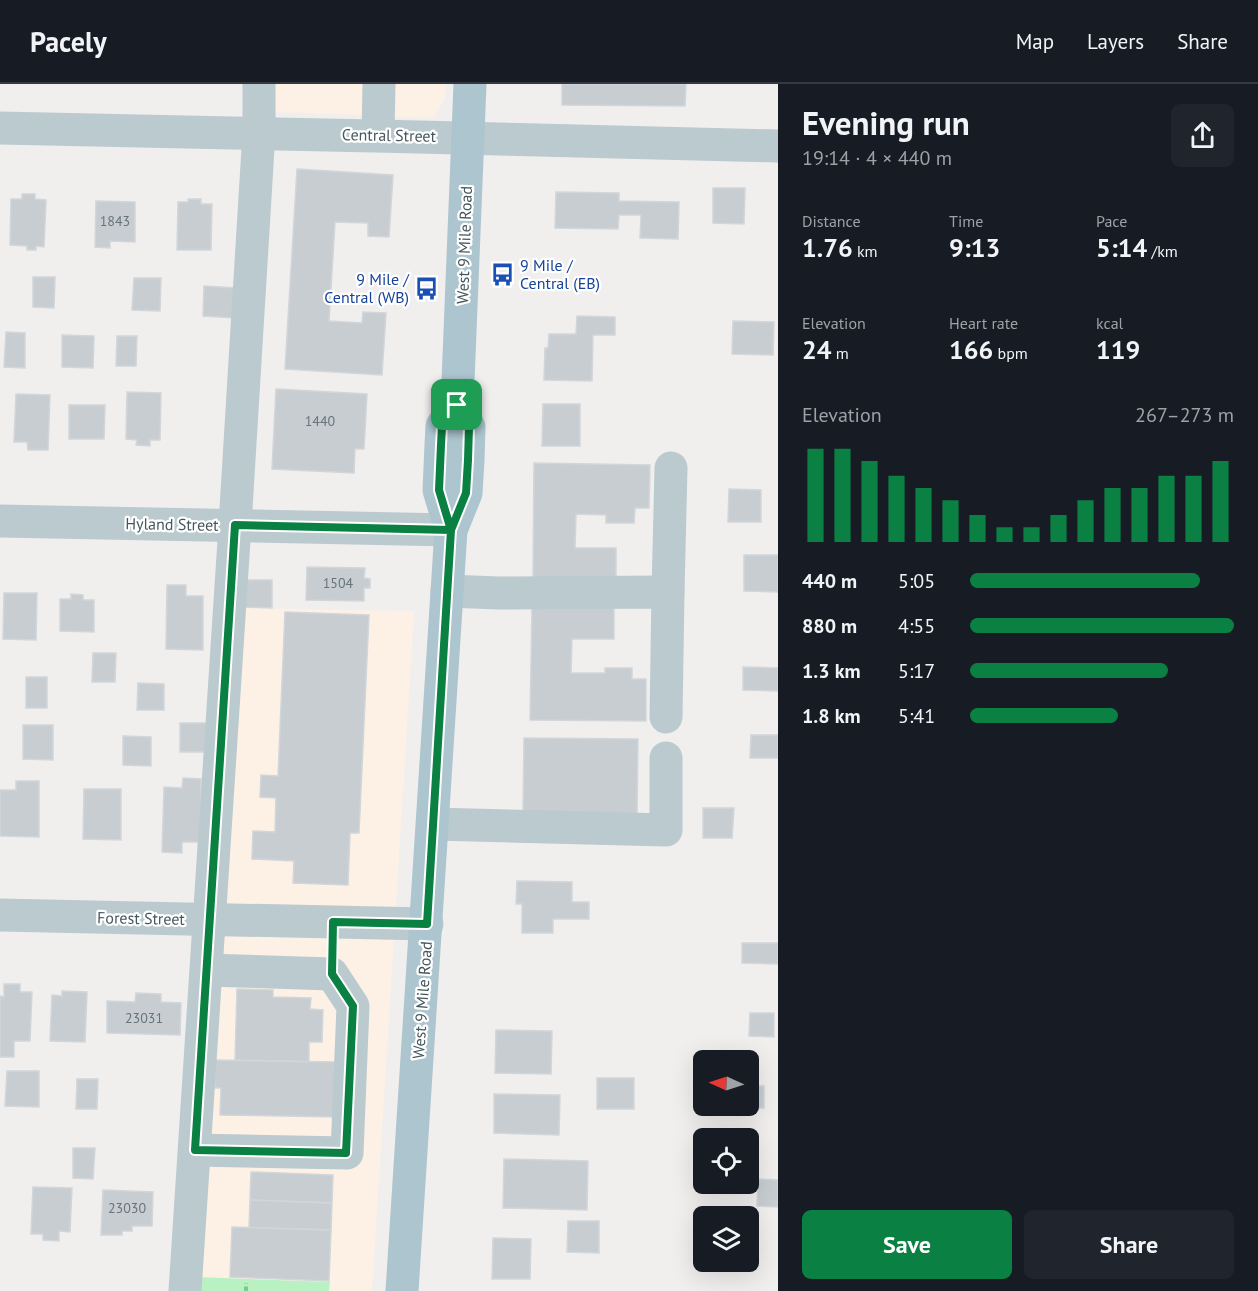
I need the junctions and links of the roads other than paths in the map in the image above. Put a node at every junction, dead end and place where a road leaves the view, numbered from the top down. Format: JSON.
{"nodes":[{"id":1,"x":259,"y":84,"type":"edge"},
{"id":2,"x":379,"y":84,"type":"edge"},
{"id":3,"x":470,"y":84,"type":"edge"},
{"id":4,"x":0,"y":128,"type":"edge"},
{"id":5,"x":258,"y":132,"type":"junction"},
{"id":6,"x":378,"y":135,"type":"junction"},
{"id":7,"x":468,"y":138,"type":"junction"},
{"id":8,"x":778,"y":146,"type":"edge"},
{"id":9,"x":670,"y":468,"type":"dead end"},
{"id":10,"x":0,"y":521,"type":"edge"},
{"id":11,"x":235,"y":525,"type":"junction"},
{"id":12,"x":451,"y":530,"type":"junction"},
{"id":13,"x":447,"y":591,"type":"junction"},
{"id":14,"x":668,"y":592,"type":"junction"},
{"id":15,"x":666,"y":717,"type":"dead end"},
{"id":16,"x":666,"y":758,"type":"dead end"},
{"id":17,"x":433,"y":824,"type":"junction"},
{"id":18,"x":0,"y":915,"type":"edge"},
{"id":19,"x":210,"y":919,"type":"junction"},
{"id":20,"x":333,"y":922,"type":"junction"},
{"id":21,"x":427,"y":924,"type":"junction"},
{"id":22,"x":207,"y":970,"type":"junction"},
{"id":23,"x":332,"y":974,"type":"junction"},
{"id":24,"x":195,"y":1150,"type":"junction"},
{"id":25,"x":185,"y":1291,"type":"edge"},
{"id":26,"x":402,"y":1291,"type":"edge"}],
"edges":[{"from":1,"to":5,"type":"street"},
{"from":2,"to":6,"type":"street"},
{"from":3,"to":7,"type":"main road","name":"West 9 Mile Road"},
{"from":4,"to":5,"type":"street","name":"Central Street"},
{"from":5,"to":6,"type":"street","name":"Central Street"},
{"from":5,"to":11,"type":"street"},
{"from":6,"to":7,"type":"street","name":"Central Street"},
{"from":7,"to":8,"type":"street","name":"Central Street"},
{"from":7,"to":12,"type":"main road","name":"West 9 Mile Road"},
{"from":9,"to":14,"type":"street"},
{"from":10,"to":11,"type":"street","name":"Hyland Street"},
{"from":11,"to":12,"type":"street","name":"Hyland Street"},
{"from":11,"to":19,"type":"street"},
{"from":12,"to":13,"type":"main road","name":"West 9 Mile Road"},
{"from":13,"to":14,"type":"street"},
{"from":13,"to":17,"type":"main road","name":"West 9 Mile Road"},
{"from":14,"to":15,"type":"street"},
{"from":16,"to":17,"type":"street"},
{"from":17,"to":21,"type":"main road","name":"West 9 Mile Road"},
{"from":18,"to":19,"type":"street","name":"Forest Street"},
{"from":19,"to":20,"type":"street","name":"Forest Street"},
{"from":19,"to":22,"type":"street"},
{"from":20,"to":21,"type":"street","name":"Forest Street"},
{"from":20,"to":23,"type":"street"},
{"from":21,"to":26,"type":"main road","name":"West 9 Mile Road"},
{"from":22,"to":23,"type":"street"},
{"from":22,"to":24,"type":"street"},
{"from":23,"to":24,"type":"street"},
{"from":24,"to":25,"type":"street"}]}
